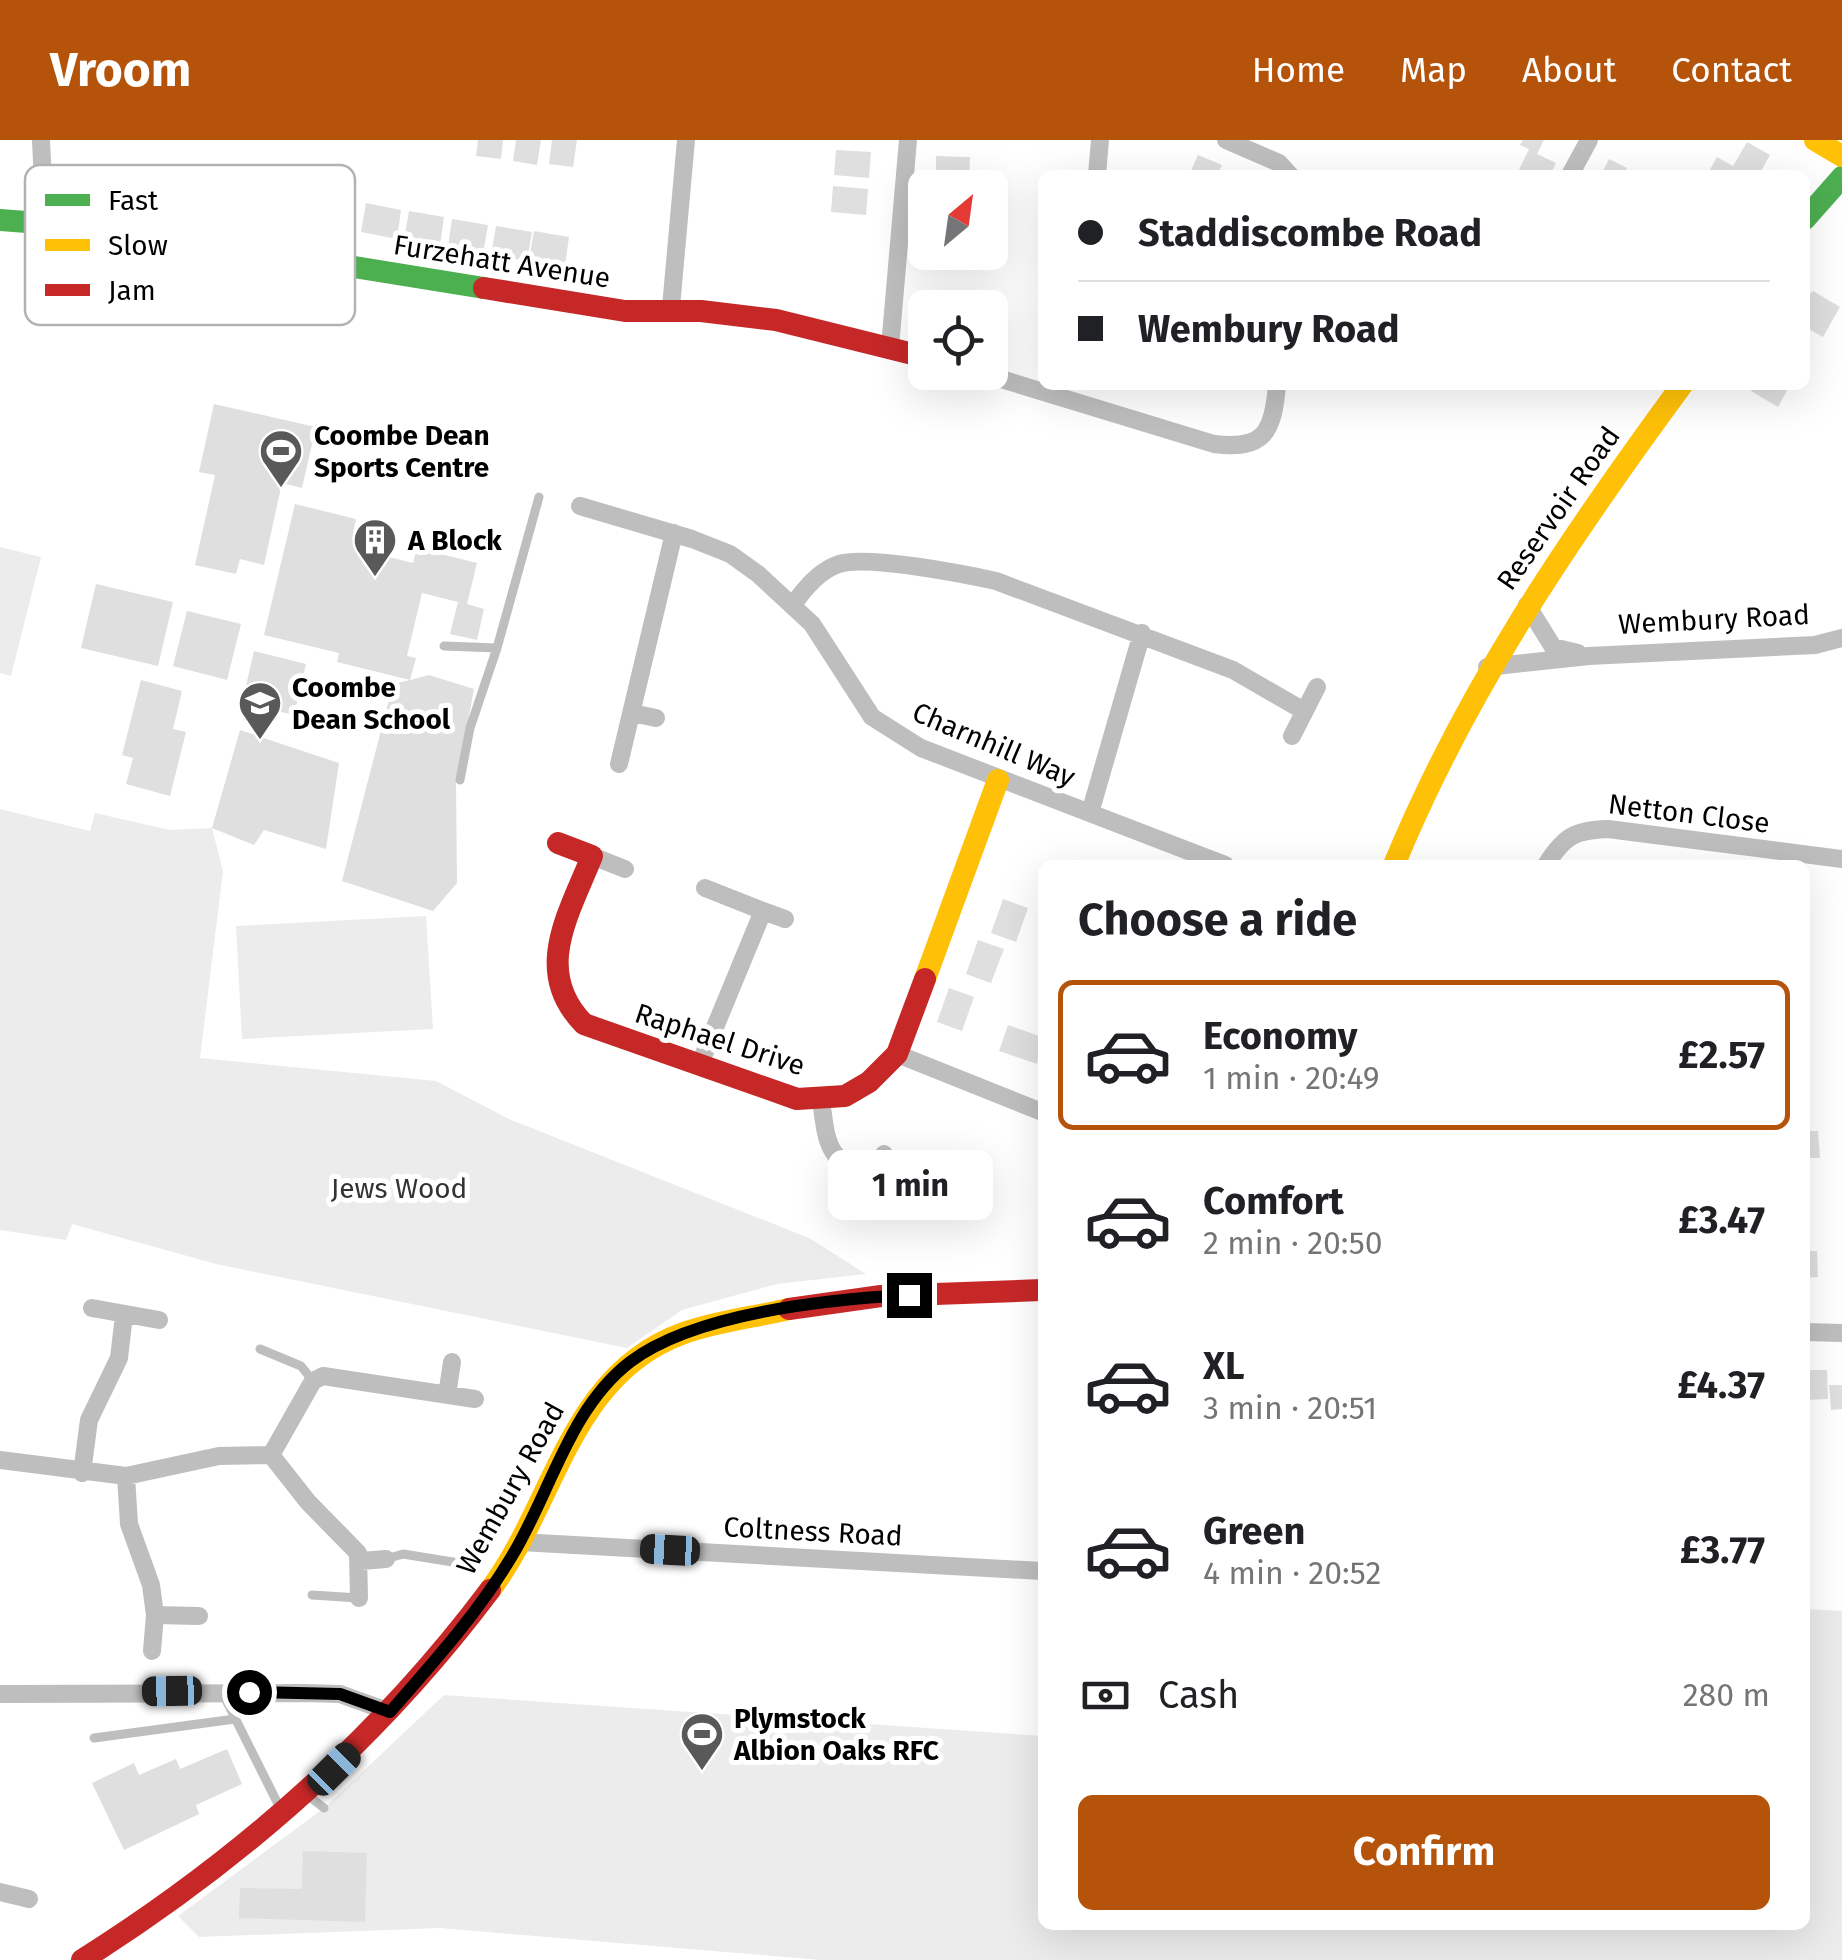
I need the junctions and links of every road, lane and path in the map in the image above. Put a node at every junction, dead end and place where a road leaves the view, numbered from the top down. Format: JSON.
{"nodes":[{"id":1,"x":41,"y":140,"type":"edge"},
{"id":2,"x":686,"y":140,"type":"edge"},
{"id":3,"x":908,"y":140,"type":"edge"},
{"id":4,"x":1100,"y":140,"type":"edge"},
{"id":5,"x":1226,"y":140,"type":"edge"},
{"id":6,"x":1589,"y":140,"type":"edge"},
{"id":7,"x":1815,"y":140,"type":"edge"},
{"id":8,"x":1842,"y":156,"type":"edge"},
{"id":9,"x":42,"y":165,"type":"edge"},
{"id":10,"x":1097,"y":170,"type":"edge"},
{"id":11,"x":1285,"y":170,"type":"edge"},
{"id":12,"x":1573,"y":170,"type":"edge"},
{"id":13,"x":1842,"y":178,"type":"edge"},
{"id":14,"x":1810,"y":213,"type":"edge"},
{"id":15,"x":0,"y":220,"type":"edge"},
{"id":16,"x":25,"y":222,"type":"edge"},
{"id":17,"x":355,"y":267,"type":"edge"},
{"id":18,"x":671,"y":307,"type":"junction"},
{"id":19,"x":890,"y":346,"type":"junction"},
{"id":20,"x":908,"y":352,"type":"edge"},
{"id":21,"x":1008,"y":378,"type":"edge"},
{"id":22,"x":1038,"y":385,"type":"edge"},
{"id":23,"x":1276,"y":390,"type":"edge"},
{"id":24,"x":1678,"y":390,"type":"edge"},
{"id":25,"x":1082,"y":394,"type":"edge"},
{"id":26,"x":539,"y":497,"type":"dead end"},
{"id":27,"x":580,"y":506,"type":"dead end"},
{"id":28,"x":674,"y":532,"type":"junction"},
{"id":29,"x":793,"y":605,"type":"junction"},
{"id":30,"x":1527,"y":606,"type":"junction"},
{"id":31,"x":1142,"y":633,"type":"junction"},
{"id":32,"x":1842,"y":638,"type":"edge"},
{"id":33,"x":444,"y":646,"type":"dead end"},
{"id":34,"x":497,"y":648,"type":"junction"},
{"id":35,"x":1588,"y":656,"type":"junction"},
{"id":36,"x":1487,"y":667,"type":"junction"},
{"id":37,"x":1317,"y":687,"type":"dead end"},
{"id":38,"x":1304,"y":711,"type":"junction"},
{"id":39,"x":632,"y":713,"type":"junction"},
{"id":40,"x":656,"y":718,"type":"dead end"},
{"id":41,"x":1292,"y":736,"type":"dead end"},
{"id":42,"x":619,"y":764,"type":"dead end"},
{"id":43,"x":460,"y":780,"type":"dead end"},
{"id":44,"x":998,"y":780,"type":"junction"},
{"id":45,"x":1090,"y":813,"type":"junction"},
{"id":46,"x":558,"y":843,"type":"dead end"},
{"id":47,"x":592,"y":856,"type":"junction"},
{"id":48,"x":1183,"y":858,"type":"edge"},
{"id":49,"x":1842,"y":859,"type":"edge"},
{"id":50,"x":1396,"y":860,"type":"edge"},
{"id":51,"x":1549,"y":860,"type":"edge"},
{"id":52,"x":625,"y":869,"type":"dead end"},
{"id":53,"x":705,"y":888,"type":"dead end"},
{"id":54,"x":764,"y":911,"type":"junction"},
{"id":55,"x":785,"y":919,"type":"dead end"},
{"id":56,"x":897,"y":1054,"type":"junction"},
{"id":57,"x":699,"y":1066,"type":"junction"},
{"id":58,"x":820,"y":1099,"type":"junction"},
{"id":59,"x":1038,"y":1110,"type":"edge"},
{"id":60,"x":884,"y":1154,"type":"dead end"},
{"id":61,"x":874,"y":1179,"type":"junction"},
{"id":62,"x":862,"y":1207,"type":"dead end"},
{"id":63,"x":1038,"y":1290,"type":"edge"},
{"id":64,"x":92,"y":1308,"type":"dead end"},
{"id":65,"x":124,"y":1315,"type":"junction"},
{"id":66,"x":159,"y":1320,"type":"dead end"},
{"id":67,"x":1810,"y":1332,"type":"edge"},
{"id":68,"x":1842,"y":1333,"type":"edge"},
{"id":69,"x":260,"y":1350,"type":"dead end"},
{"id":70,"x":452,"y":1362,"type":"dead end"},
{"id":71,"x":313,"y":1381,"type":"junction"},
{"id":72,"x":447,"y":1395,"type":"junction"},
{"id":73,"x":475,"y":1399,"type":"dead end"},
{"id":74,"x":271,"y":1455,"type":"junction"},
{"id":75,"x":0,"y":1460,"type":"edge"},
{"id":76,"x":82,"y":1472,"type":"junction"},
{"id":77,"x":126,"y":1476,"type":"junction"},
{"id":78,"x":520,"y":1542,"type":"junction"},
{"id":79,"x":386,"y":1559,"type":"joint"},
{"id":80,"x":361,"y":1562,"type":"junction"},
{"id":81,"x":465,"y":1564,"type":"dead end"},
{"id":82,"x":1038,"y":1572,"type":"edge"},
{"id":83,"x":312,"y":1596,"type":"dead end"},
{"id":84,"x":359,"y":1598,"type":"joint"},
{"id":85,"x":154,"y":1616,"type":"junction"},
{"id":86,"x":199,"y":1616,"type":"dead end"},
{"id":87,"x":152,"y":1651,"type":"dead end"},
{"id":88,"x":221,"y":1692,"type":"junction"},
{"id":89,"x":0,"y":1694,"type":"edge"},
{"id":90,"x":390,"y":1712,"type":"junction"},
{"id":91,"x":235,"y":1719,"type":"junction"},
{"id":92,"x":94,"y":1738,"type":"dead end"},
{"id":93,"x":304,"y":1792,"type":"junction"},
{"id":94,"x":324,"y":1808,"type":"dead end"},
{"id":95,"x":282,"y":1810,"type":"junction"},
{"id":96,"x":0,"y":1892,"type":"edge"},
{"id":97,"x":29,"y":1899,"type":"dead end"},
{"id":98,"x":82,"y":1960,"type":"edge"}],
"edges":[{"from":1,"to":9,"type":"street"},
{"from":2,"to":18,"type":"street"},
{"from":3,"to":19,"type":"street"},
{"from":4,"to":10,"type":"street"},
{"from":5,"to":11,"type":"street"},
{"from":6,"to":12,"type":"street"},
{"from":7,"to":8,"type":"street"},
{"from":13,"to":14,"type":"street"},
{"from":15,"to":16,"type":"street","name":"Furzehatt Avenue"},
{"from":17,"to":18,"type":"street","name":"Furzehatt Avenue"},
{"from":18,"to":19,"type":"street","name":"Furzehatt Avenue"},
{"from":19,"to":20,"type":"street","name":"Furzehatt Avenue"},
{"from":21,"to":22,"type":"street"},
{"from":23,"to":25,"type":"street"},
{"from":24,"to":30,"type":"street","name":"Reservoir Road"},
{"from":26,"to":34,"type":"lane"},
{"from":27,"to":28,"type":"street","name":"Charnhill Way"},
{"from":28,"to":29,"type":"street","name":"Charnhill Way"},
{"from":28,"to":39,"type":"street"},
{"from":29,"to":31,"type":"street"},
{"from":29,"to":44,"type":"street","name":"Charnhill Way"},
{"from":30,"to":35,"type":"street","name":"Wembury Road"},
{"from":30,"to":36,"type":"street","name":"Reservoir Road"},
{"from":31,"to":38,"type":"street"},
{"from":31,"to":45,"type":"street"},
{"from":32,"to":35,"type":"street","name":"Wembury Road"},
{"from":33,"to":34,"type":"lane"},
{"from":34,"to":43,"type":"lane"},
{"from":35,"to":36,"type":"street","name":"Wembury Road"},
{"from":36,"to":50,"type":"street"},
{"from":37,"to":38,"type":"street"},
{"from":38,"to":41,"type":"street"},
{"from":39,"to":40,"type":"street"},
{"from":39,"to":42,"type":"street"},
{"from":44,"to":45,"type":"street","name":"Charnhill Way"},
{"from":44,"to":56,"type":"street","name":"Raphael Drive"},
{"from":45,"to":48,"type":"street","name":"Charnhill Way"},
{"from":46,"to":47,"type":"street"},
{"from":47,"to":52,"type":"street"},
{"from":47,"to":57,"type":"street","name":"Raphael Drive"},
{"from":49,"to":51,"type":"street","name":"Netton Close"},
{"from":53,"to":54,"type":"street"},
{"from":54,"to":55,"type":"street"},
{"from":54,"to":57,"type":"street"},
{"from":56,"to":58,"type":"street","name":"Raphael Drive"},
{"from":56,"to":59,"type":"street"},
{"from":57,"to":58,"type":"street","name":"Raphael Drive"},
{"from":58,"to":61,"type":"street"},
{"from":60,"to":61,"type":"street"},
{"from":61,"to":62,"type":"street"},
{"from":63,"to":78,"type":"street","name":"Wembury Road"},
{"from":64,"to":65,"type":"street"},
{"from":65,"to":66,"type":"street"},
{"from":65,"to":76,"type":"street"},
{"from":67,"to":68,"type":"street"},
{"from":69,"to":71,"type":"lane"},
{"from":70,"to":72,"type":"street"},
{"from":71,"to":72,"type":"street"},
{"from":71,"to":74,"type":"street"},
{"from":72,"to":73,"type":"street"},
{"from":74,"to":77,"type":"street"},
{"from":74,"to":80,"type":"street"},
{"from":75,"to":76,"type":"street"},
{"from":76,"to":77,"type":"street"},
{"from":77,"to":85,"type":"street"},
{"from":78,"to":82,"type":"street","name":"Coltness Road"},
{"from":78,"to":90,"type":"street","name":"Wembury Road"},
{"from":79,"to":80,"type":"street"},
{"from":79,"to":81,"type":"lane"},
{"from":80,"to":84,"type":"street"},
{"from":83,"to":84,"type":"lane"},
{"from":85,"to":86,"type":"street"},
{"from":85,"to":87,"type":"street"},
{"from":88,"to":89,"type":"street"},
{"from":88,"to":90,"type":"street"},
{"from":88,"to":91,"type":"lane"},
{"from":90,"to":93,"type":"street","name":"Wembury Road"},
{"from":91,"to":92,"type":"lane"},
{"from":91,"to":95,"type":"lane"},
{"from":93,"to":94,"type":"lane"},
{"from":93,"to":95,"type":"street","name":"Wembury Road"},
{"from":95,"to":98,"type":"street","name":"Wembury Road"},
{"from":96,"to":97,"type":"street"}]}
